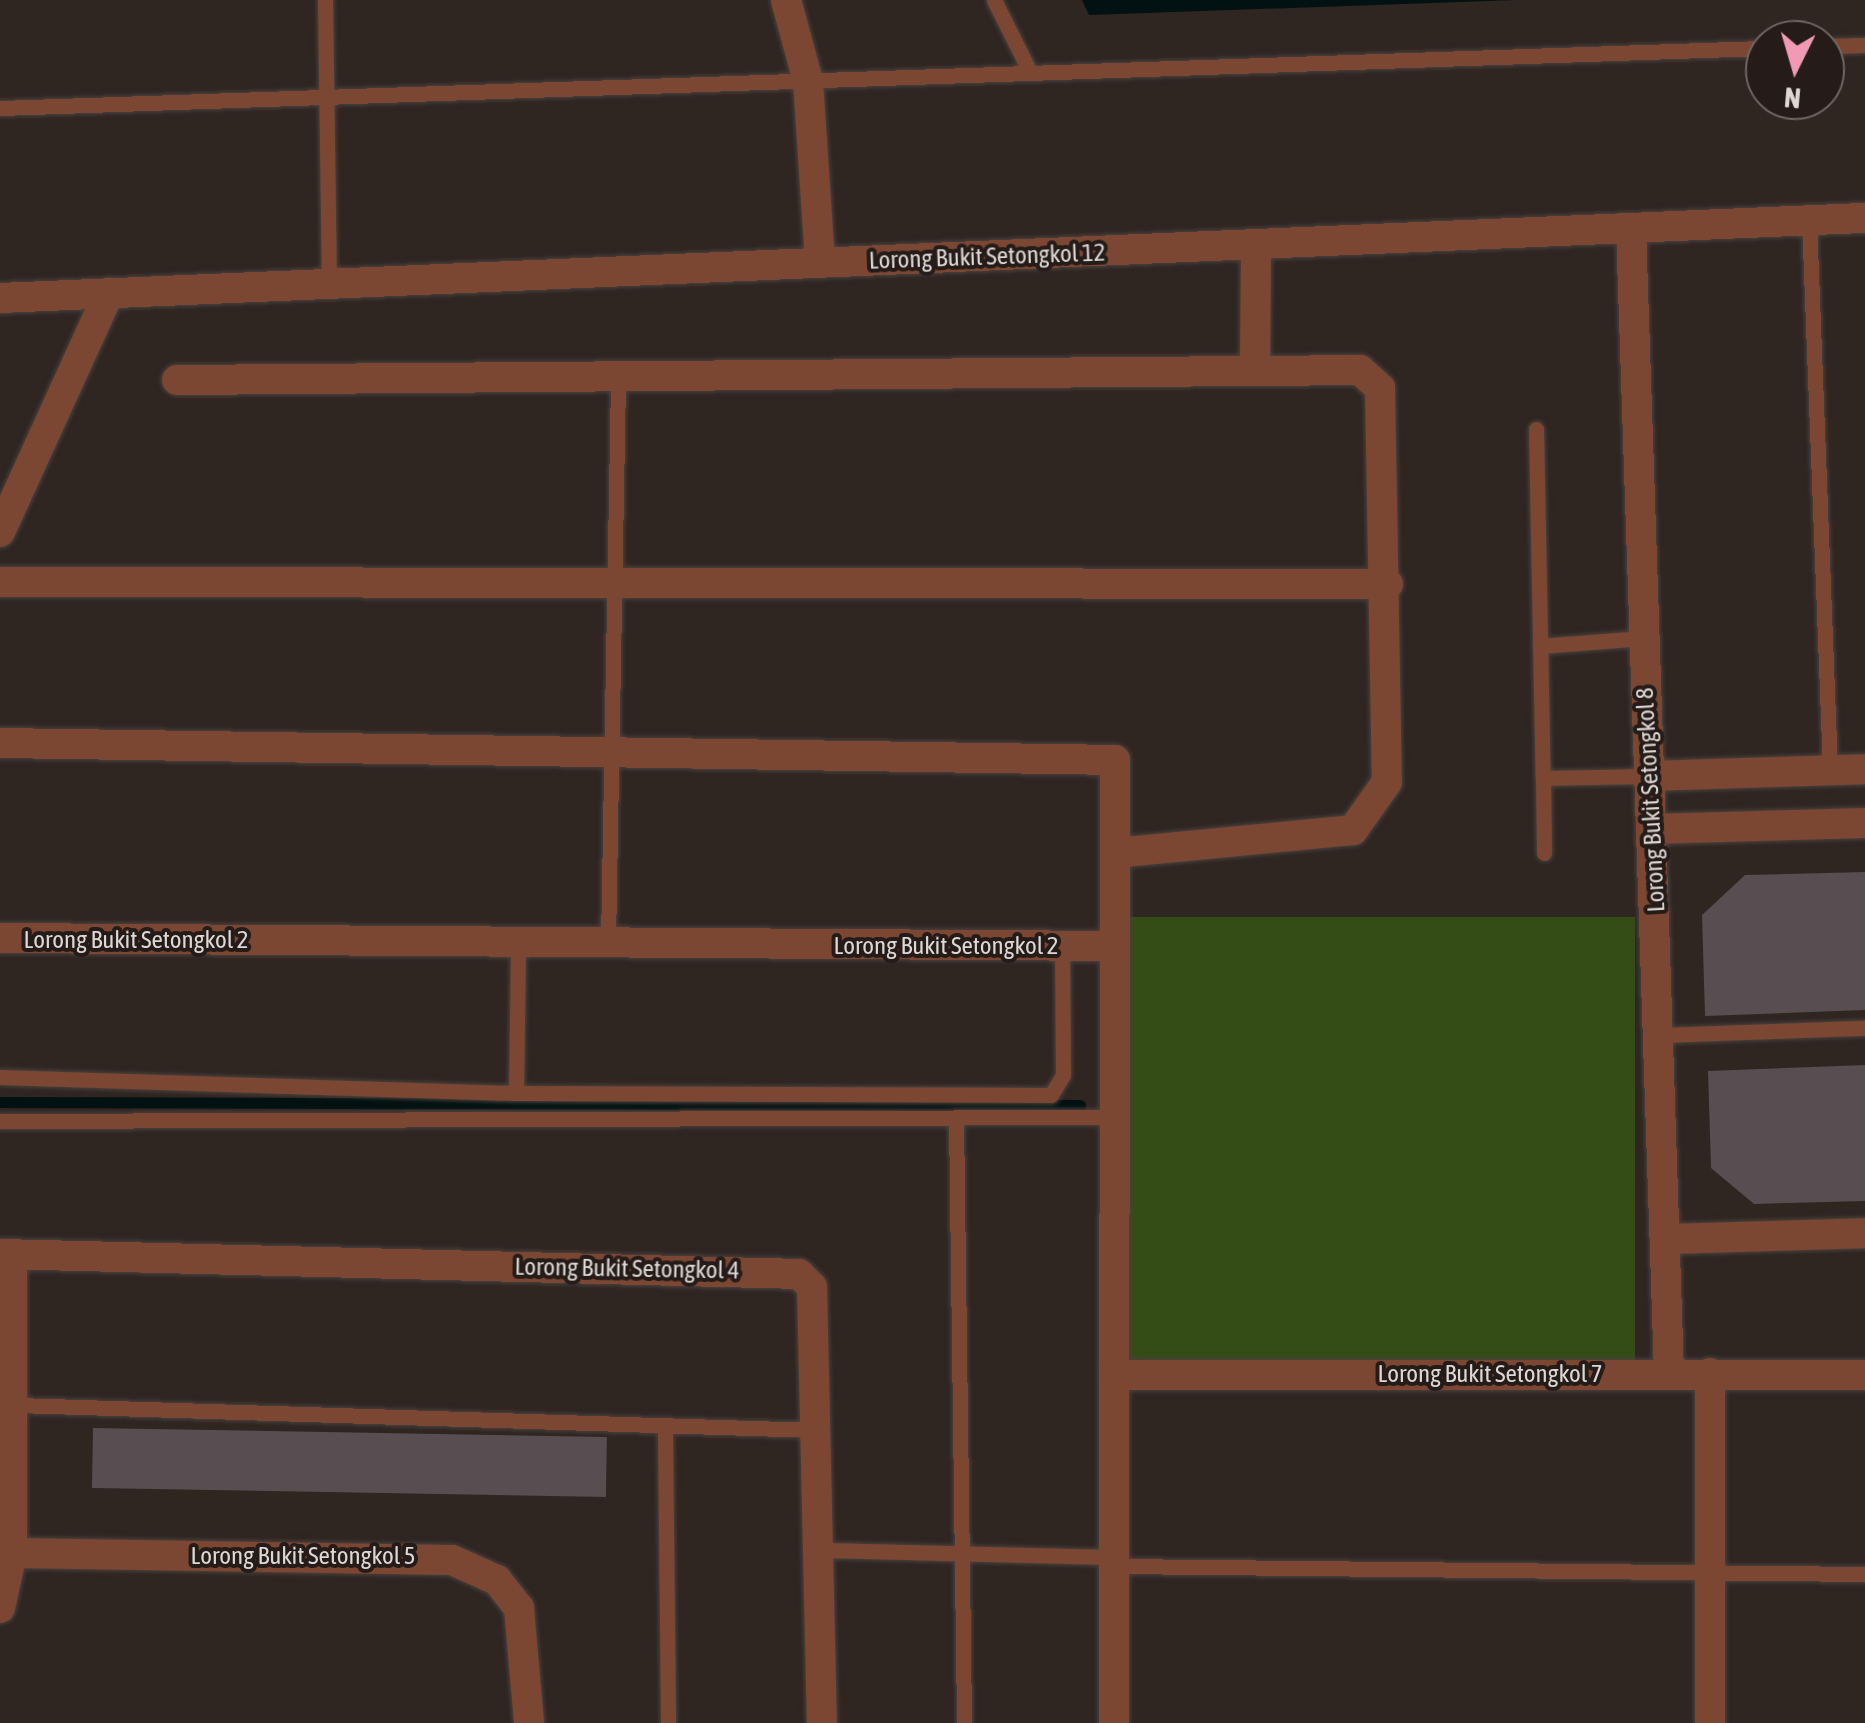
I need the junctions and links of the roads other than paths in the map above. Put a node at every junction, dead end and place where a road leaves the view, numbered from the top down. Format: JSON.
{"nodes":[{"id":1,"x":326,"y":0,"type":"edge"},
{"id":2,"x":786,"y":0,"type":"edge"},
{"id":3,"x":994,"y":0,"type":"edge"},
{"id":4,"x":1745,"y":49,"type":"edge"},
{"id":5,"x":1030,"y":72,"type":"junction"},
{"id":6,"x":808,"y":80,"type":"junction"},
{"id":7,"x":328,"y":103,"type":"junction"},
{"id":8,"x":0,"y":108,"type":"edge"},
{"id":9,"x":1865,"y":218,"type":"edge"},
{"id":10,"x":1809,"y":220,"type":"junction"},
{"id":11,"x":1631,"y":228,"type":"junction"},
{"id":12,"x":1256,"y":244,"type":"junction"},
{"id":13,"x":820,"y":262,"type":"junction"},
{"id":14,"x":329,"y":284,"type":"junction"},
{"id":15,"x":108,"y":293,"type":"junction"},
{"id":16,"x":0,"y":298,"type":"edge"},
{"id":17,"x":1255,"y":368,"type":"junction"},
{"id":18,"x":178,"y":380,"type":"dead end"},
{"id":19,"x":618,"y":380,"type":"junction"},
{"id":20,"x":1536,"y":429,"type":"dead end"},
{"id":21,"x":0,"y":532,"type":"edge"},
{"id":22,"x":0,"y":582,"type":"edge"},
{"id":23,"x":614,"y":584,"type":"junction"},
{"id":24,"x":1388,"y":584,"type":"junction"},
{"id":25,"x":1643,"y":638,"type":"junction"},
{"id":26,"x":1540,"y":646,"type":"junction"},
{"id":27,"x":0,"y":743,"type":"edge"},
{"id":28,"x":612,"y":751,"type":"junction"},
{"id":29,"x":1865,"y":769,"type":"edge"},
{"id":30,"x":1830,"y":770,"type":"junction"},
{"id":31,"x":1647,"y":776,"type":"junction"},
{"id":32,"x":1543,"y":778,"type":"junction"},
{"id":33,"x":1865,"y":824,"type":"edge"},
{"id":34,"x":1651,"y":829,"type":"junction"},
{"id":35,"x":1115,"y":853,"type":"junction"},
{"id":36,"x":1544,"y":853,"type":"dead end"},
{"id":37,"x":0,"y":938,"type":"edge"},
{"id":38,"x":518,"y":942,"type":"junction"},
{"id":39,"x":608,"y":942,"type":"junction"},
{"id":40,"x":1062,"y":946,"type":"junction"},
{"id":41,"x":1115,"y":946,"type":"junction"},
{"id":42,"x":1865,"y":1028,"type":"edge"},
{"id":43,"x":1662,"y":1034,"type":"junction"},
{"id":44,"x":0,"y":1078,"type":"edge"},
{"id":45,"x":516,"y":1093,"type":"junction"},
{"id":46,"x":1115,"y":1117,"type":"junction"},
{"id":47,"x":956,"y":1118,"type":"junction"},
{"id":48,"x":0,"y":1121,"type":"edge"},
{"id":49,"x":1865,"y":1233,"type":"edge"},
{"id":50,"x":1667,"y":1239,"type":"junction"},
{"id":51,"x":6,"y":1254,"type":"edge"},
{"id":52,"x":1669,"y":1373,"type":"junction"},
{"id":53,"x":1710,"y":1373,"type":"junction"},
{"id":54,"x":1114,"y":1374,"type":"junction"},
{"id":55,"x":1865,"y":1375,"type":"edge"},
{"id":56,"x":16,"y":1406,"type":"junction"},
{"id":57,"x":665,"y":1430,"type":"junction"},
{"id":58,"x":817,"y":1430,"type":"junction"},
{"id":59,"x":820,"y":1550,"type":"junction"},
{"id":60,"x":12,"y":1554,"type":"junction"},
{"id":61,"x":963,"y":1556,"type":"junction"},
{"id":62,"x":1114,"y":1561,"type":"junction"},
{"id":63,"x":1710,"y":1574,"type":"junction"},
{"id":64,"x":1865,"y":1574,"type":"edge"},
{"id":65,"x":0,"y":1608,"type":"edge"},
{"id":66,"x":529,"y":1723,"type":"edge"},
{"id":67,"x":668,"y":1723,"type":"edge"},
{"id":68,"x":822,"y":1723,"type":"edge"},
{"id":69,"x":964,"y":1723,"type":"edge"},
{"id":70,"x":1114,"y":1723,"type":"edge"},
{"id":71,"x":1710,"y":1723,"type":"edge"}],
"edges":[{"from":1,"to":7,"type":"lane"},
{"from":2,"to":6,"type":"street"},
{"from":3,"to":5,"type":"lane"},
{"from":4,"to":5,"type":"lane"},
{"from":5,"to":6,"type":"lane"},
{"from":6,"to":7,"type":"lane"},
{"from":6,"to":13,"type":"street"},
{"from":7,"to":8,"type":"lane"},
{"from":7,"to":14,"type":"lane"},
{"from":9,"to":10,"type":"street","name":"Lorong Bukit Setongkol 12"},
{"from":10,"to":11,"type":"street","name":"Lorong Bukit Setongkol 12"},
{"from":10,"to":30,"type":"lane"},
{"from":11,"to":12,"type":"street","name":"Lorong Bukit Setongkol 12"},
{"from":11,"to":25,"type":"street","name":"Lorong Bukit Setongkol 8"},
{"from":12,"to":13,"type":"street","name":"Lorong Bukit Setongkol 12"},
{"from":12,"to":17,"type":"street"},
{"from":13,"to":14,"type":"street","name":"Lorong Bukit Setongkol 12"},
{"from":14,"to":15,"type":"street","name":"Lorong Bukit Setongkol 12"},
{"from":15,"to":16,"type":"street","name":"Lorong Bukit Setongkol 12"},
{"from":15,"to":21,"type":"street"},
{"from":17,"to":19,"type":"street"},
{"from":17,"to":24,"type":"street"},
{"from":18,"to":19,"type":"street"},
{"from":19,"to":23,"type":"lane"},
{"from":20,"to":26,"type":"lane"},
{"from":22,"to":23,"type":"street"},
{"from":23,"to":24,"type":"street"},
{"from":23,"to":28,"type":"lane"},
{"from":24,"to":35,"type":"street"},
{"from":25,"to":26,"type":"lane"},
{"from":25,"to":31,"type":"street","name":"Lorong Bukit Setongkol 8"},
{"from":26,"to":32,"type":"lane"},
{"from":27,"to":28,"type":"street"},
{"from":28,"to":35,"type":"street"},
{"from":28,"to":39,"type":"lane"},
{"from":29,"to":30,"type":"street"},
{"from":30,"to":31,"type":"street"},
{"from":31,"to":32,"type":"lane"},
{"from":31,"to":34,"type":"street","name":"Lorong Bukit Setongkol 8"},
{"from":32,"to":36,"type":"lane"},
{"from":33,"to":34,"type":"street"},
{"from":34,"to":43,"type":"street","name":"Lorong Bukit Setongkol 8"},
{"from":35,"to":41,"type":"street"},
{"from":37,"to":38,"type":"street","name":"Lorong Bukit Setongkol 2"},
{"from":38,"to":39,"type":"street","name":"Lorong Bukit Setongkol 2"},
{"from":38,"to":45,"type":"lane"},
{"from":39,"to":40,"type":"street","name":"Lorong Bukit Setongkol 2"},
{"from":40,"to":41,"type":"street","name":"Lorong Bukit Setongkol 2"},
{"from":40,"to":45,"type":"lane"},
{"from":41,"to":46,"type":"street"},
{"from":42,"to":43,"type":"lane"},
{"from":43,"to":50,"type":"street","name":"Lorong Bukit Setongkol 8"},
{"from":44,"to":45,"type":"lane"},
{"from":46,"to":47,"type":"lane"},
{"from":46,"to":54,"type":"street"},
{"from":47,"to":48,"type":"lane"},
{"from":47,"to":61,"type":"lane"},
{"from":49,"to":50,"type":"street"},
{"from":50,"to":52,"type":"street","name":"Lorong Bukit Setongkol 8"},
{"from":51,"to":56,"type":"street"},
{"from":51,"to":58,"type":"street","name":"Lorong Bukit Setongkol 4"},
{"from":52,"to":53,"type":"street","name":"Lorong Bukit Setongkol 7"},
{"from":52,"to":54,"type":"street","name":"Lorong Bukit Setongkol 7"},
{"from":53,"to":55,"type":"street","name":"Lorong Bukit Setongkol 7"},
{"from":53,"to":63,"type":"street"},
{"from":54,"to":62,"type":"street"},
{"from":56,"to":57,"type":"lane"},
{"from":56,"to":60,"type":"street"},
{"from":57,"to":58,"type":"lane"},
{"from":57,"to":67,"type":"lane"},
{"from":58,"to":59,"type":"street","name":"Lorong Bukit Setongkol 4"},
{"from":59,"to":61,"type":"lane"},
{"from":59,"to":68,"type":"street","name":"Lorong Bukit Setongkol 4"},
{"from":60,"to":65,"type":"street"},
{"from":60,"to":66,"type":"street","name":"Lorong Bukit Setongkol 5"},
{"from":61,"to":62,"type":"lane"},
{"from":61,"to":69,"type":"lane"},
{"from":62,"to":63,"type":"lane"},
{"from":62,"to":70,"type":"street"},
{"from":63,"to":64,"type":"lane"},
{"from":63,"to":71,"type":"street"}]}
